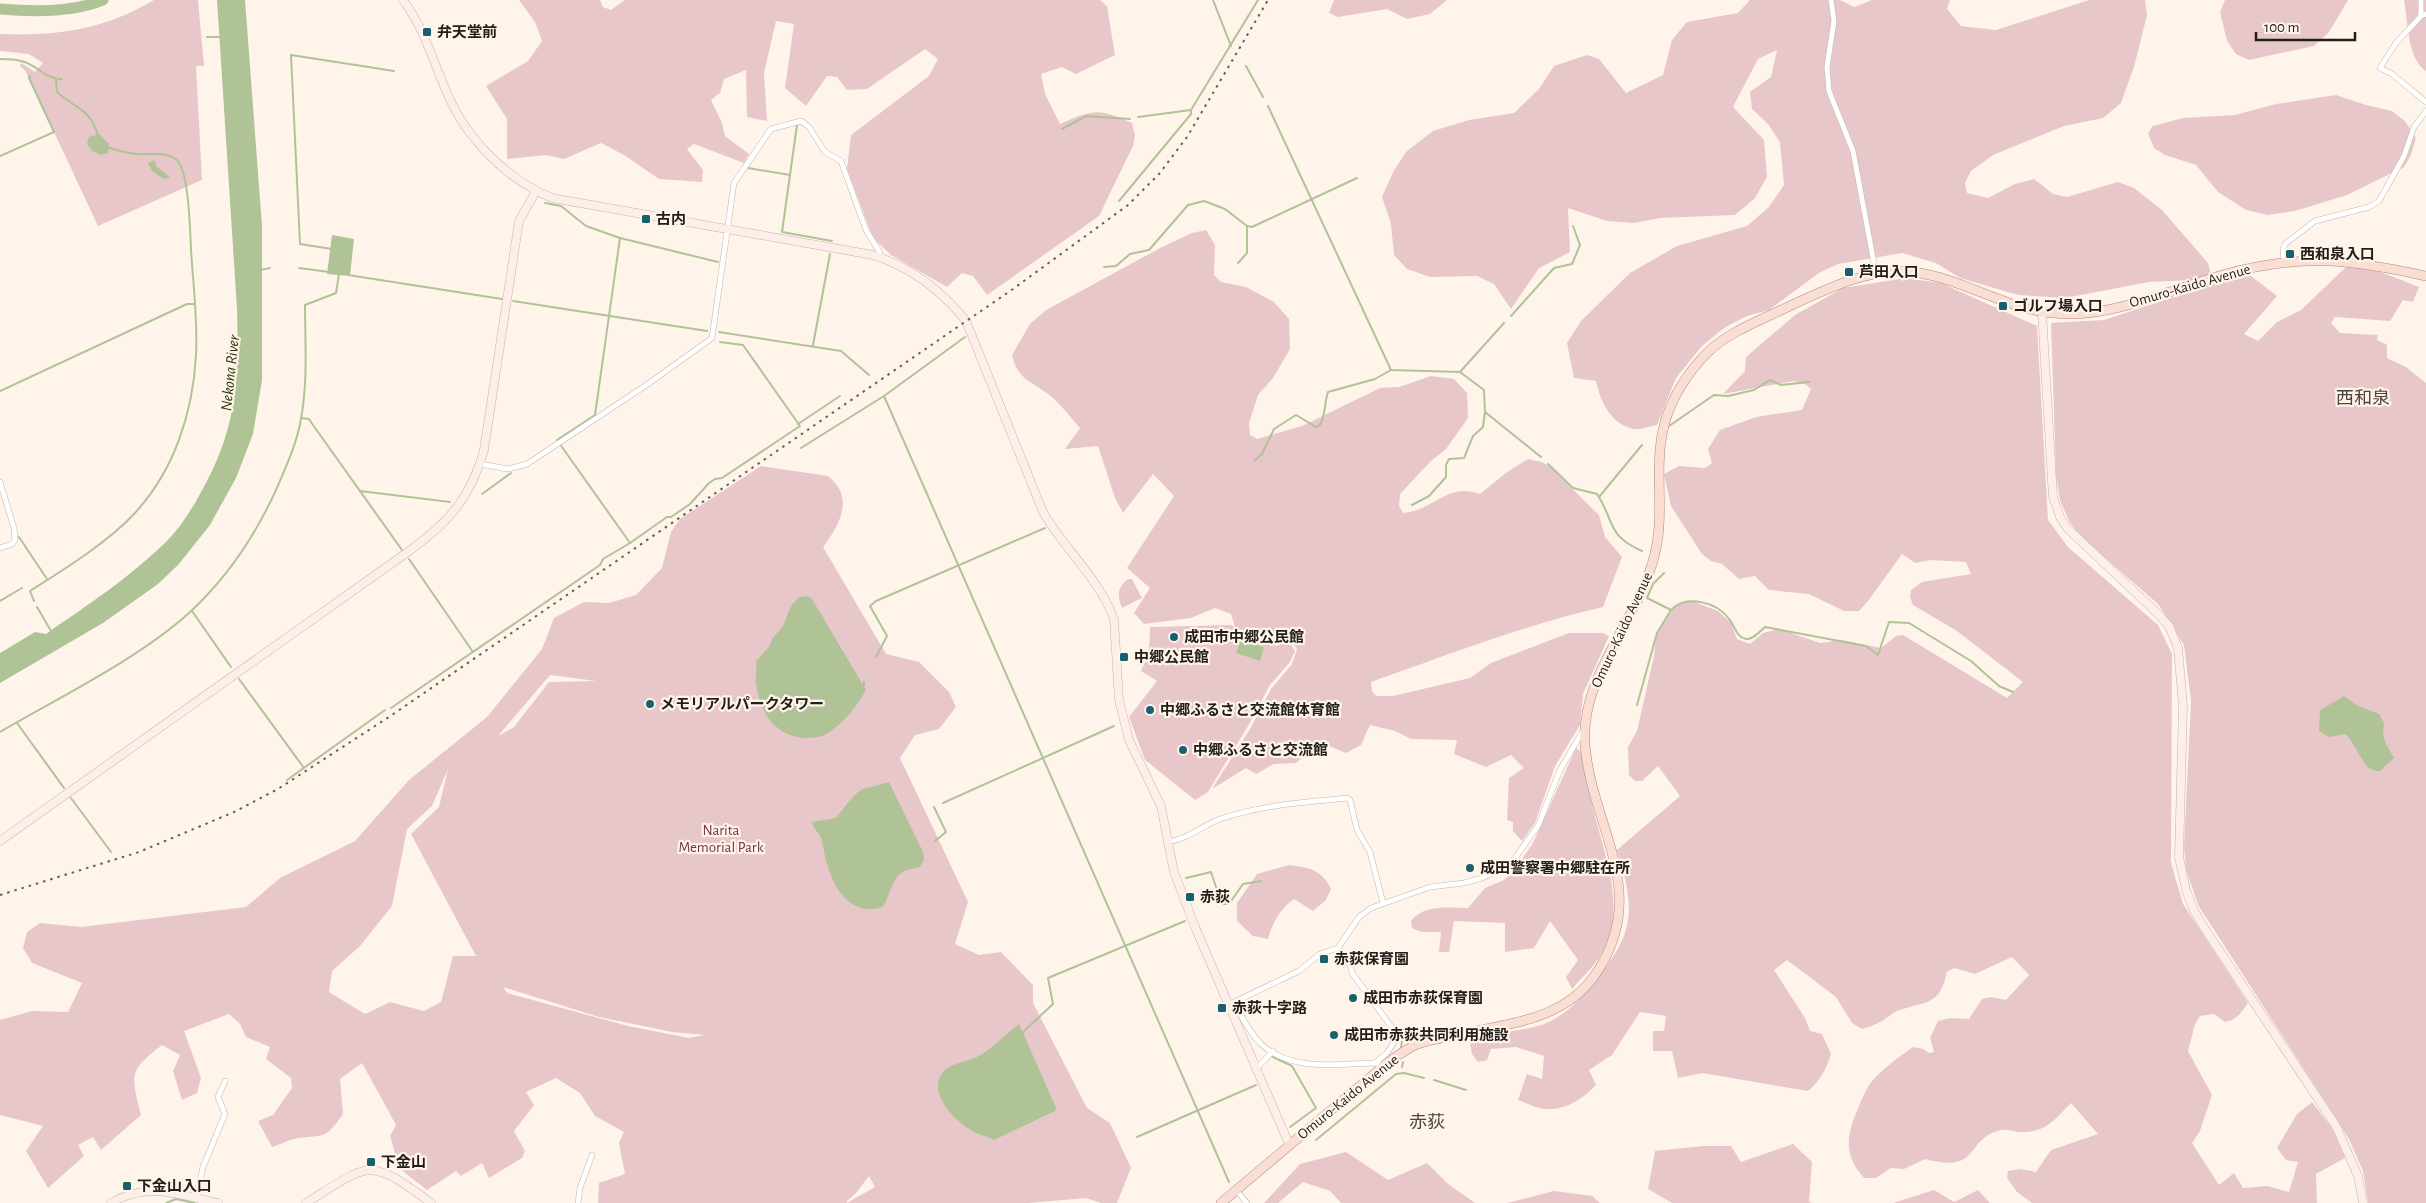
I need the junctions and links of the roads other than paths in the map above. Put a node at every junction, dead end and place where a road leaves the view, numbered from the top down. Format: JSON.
{"nodes":[{"id":1,"x":403,"y":0,"type":"edge"},
{"id":2,"x":1831,"y":0,"type":"edge"},
{"id":3,"x":2421,"y":0,"type":"edge"},
{"id":4,"x":2423,"y":15,"type":"edge"},
{"id":5,"x":2426,"y":102,"type":"edge"},
{"id":6,"x":2426,"y":111,"type":"edge"},
{"id":7,"x":536,"y":192,"type":"junction"},
{"id":8,"x":727,"y":230,"type":"junction"},
{"id":9,"x":881,"y":258,"type":"junction"},
{"id":10,"x":2284,"y":262,"type":"junction"},
{"id":11,"x":1876,"y":274,"type":"junction"},
{"id":12,"x":2426,"y":275,"type":"edge"},
{"id":13,"x":2042,"y":313,"type":"junction"},
{"id":14,"x":480,"y":464,"type":"junction"},
{"id":15,"x":0,"y":482,"type":"edge"},
{"id":16,"x":0,"y":548,"type":"edge"},
{"id":17,"x":1586,"y":727,"type":"junction"},
{"id":18,"x":0,"y":841,"type":"edge"},
{"id":19,"x":1167,"y":842,"type":"junction"},
{"id":20,"x":1383,"y":903,"type":"junction"},
{"id":21,"x":1338,"y":948,"type":"junction"},
{"id":22,"x":1231,"y":1003,"type":"junction"},
{"id":23,"x":1273,"y":1051,"type":"junction"},
{"id":24,"x":1379,"y":1064,"type":"junction"},
{"id":25,"x":1256,"y":1069,"type":"junction"},
{"id":26,"x":225,"y":1081,"type":"dead end"},
{"id":27,"x":1289,"y":1144,"type":"junction"},
{"id":28,"x":592,"y":1155,"type":"dead end"},
{"id":29,"x":1236,"y":1190,"type":"junction"},
{"id":30,"x":196,"y":1198,"type":"junction"},
{"id":31,"x":111,"y":1203,"type":"edge"},
{"id":32,"x":218,"y":1203,"type":"edge"},
{"id":33,"x":306,"y":1203,"type":"edge"},
{"id":34,"x":431,"y":1203,"type":"edge"},
{"id":35,"x":578,"y":1203,"type":"edge"},
{"id":36,"x":1221,"y":1203,"type":"edge"},
{"id":37,"x":1247,"y":1203,"type":"edge"},
{"id":38,"x":2363,"y":1203,"type":"edge"}],
"edges":[{"from":1,"to":7,"type":"street"},
{"from":2,"to":11,"type":"street"},
{"from":3,"to":4,"type":"street"},
{"from":4,"to":5,"type":"street"},
{"from":6,"to":10,"type":"street"},
{"from":7,"to":8,"type":"street"},
{"from":7,"to":14,"type":"street"},
{"from":8,"to":9,"type":"street"},
{"from":8,"to":9,"type":"street"},
{"from":8,"to":14,"type":"street"},
{"from":9,"to":19,"type":"street"},
{"from":10,"to":12,"type":"main road","name":"Omuro-Kaido Avenue"},
{"from":10,"to":13,"type":"main road","name":"Omuro-Kaido Avenue"},
{"from":11,"to":13,"type":"main road","name":"Omuro-Kaido Avenue"},
{"from":11,"to":17,"type":"main road","name":"Omuro-Kaido Avenue"},
{"from":13,"to":38,"type":"street"},
{"from":14,"to":18,"type":"street"},
{"from":15,"to":16,"type":"street"},
{"from":17,"to":20,"type":"street"},
{"from":17,"to":24,"type":"main road","name":"Omuro-Kaido Avenue"},
{"from":19,"to":20,"type":"street"},
{"from":19,"to":22,"type":"street"},
{"from":20,"to":21,"type":"street"},
{"from":21,"to":22,"type":"street"},
{"from":21,"to":24,"type":"street"},
{"from":22,"to":23,"type":"street"},
{"from":22,"to":25,"type":"street"},
{"from":23,"to":24,"type":"street"},
{"from":23,"to":25,"type":"street"},
{"from":24,"to":27,"type":"main road","name":"Omuro-Kaido Avenue"},
{"from":25,"to":27,"type":"street"},
{"from":26,"to":30,"type":"street"},
{"from":27,"to":29,"type":"main road","name":"Omuro-Kaido Avenue"},
{"from":28,"to":35,"type":"street"},
{"from":29,"to":36,"type":"main road","name":"Omuro-Kaido Avenue"},
{"from":29,"to":37,"type":"street"},
{"from":30,"to":31,"type":"street"},
{"from":30,"to":32,"type":"street"},
{"from":33,"to":34,"type":"street"}]}
